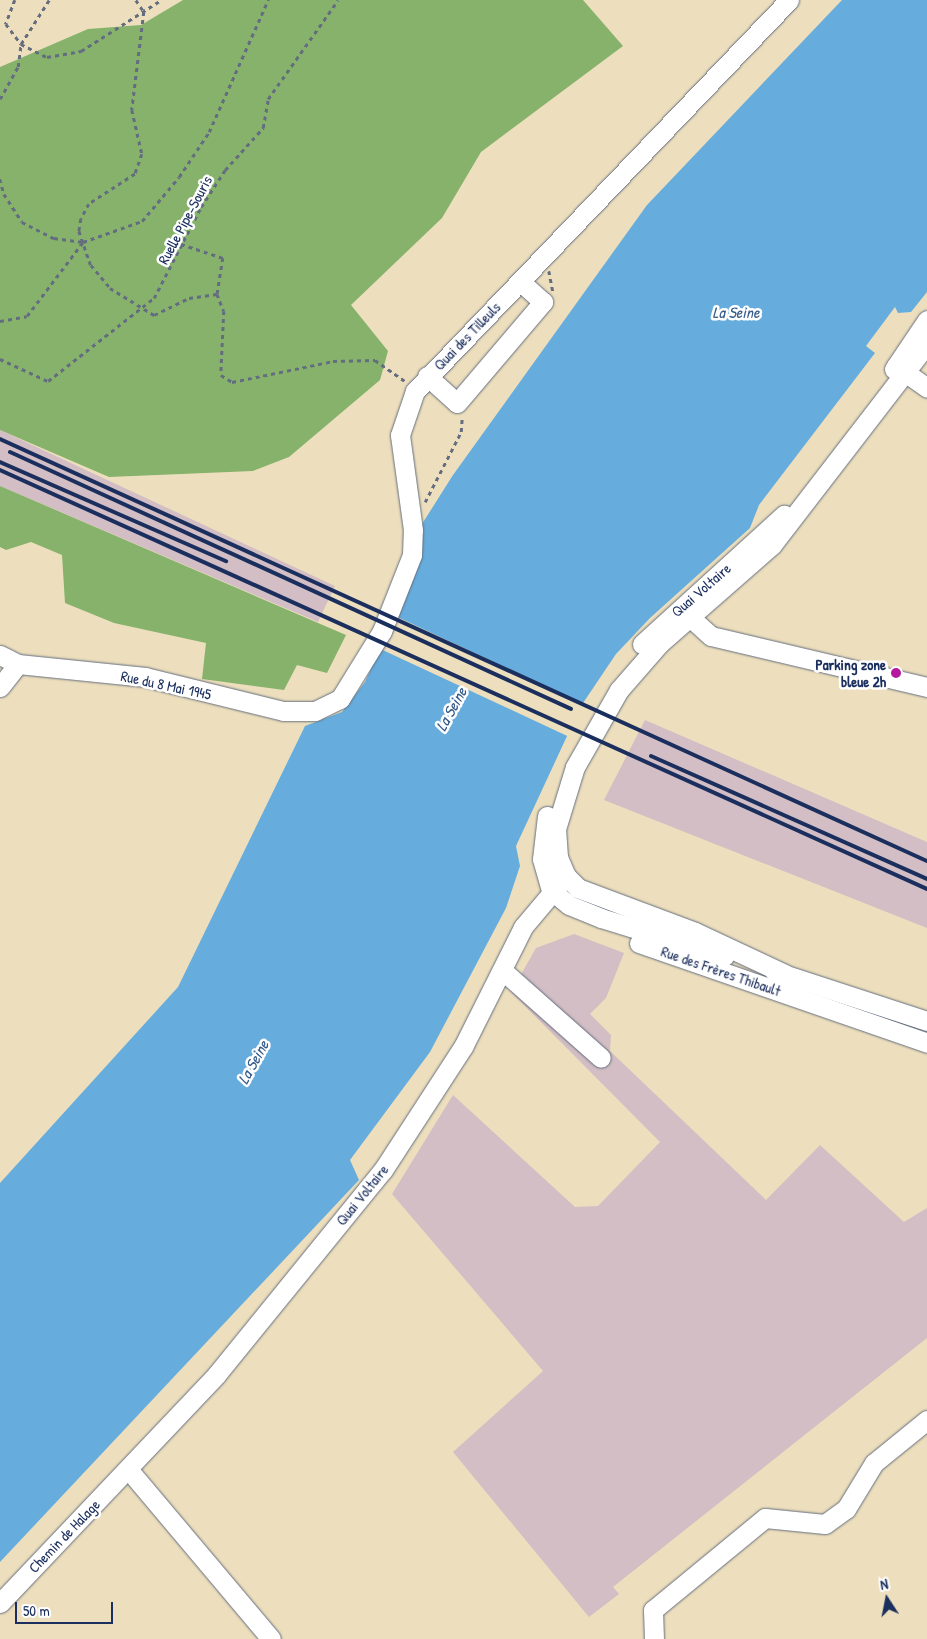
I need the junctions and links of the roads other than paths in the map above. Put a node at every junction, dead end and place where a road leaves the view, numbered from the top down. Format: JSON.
{"nodes":[{"id":1,"x":789,"y":0,"type":"edge"},
{"id":2,"x":520,"y":281,"type":"junction"},
{"id":3,"x":927,"y":320,"type":"edge"},
{"id":4,"x":927,"y":344,"type":"edge"},
{"id":5,"x":900,"y":370,"type":"junction"},
{"id":6,"x":427,"y":376,"type":"junction"},
{"id":7,"x":927,"y":388,"type":"edge"},
{"id":8,"x":684,"y":613,"type":"junction"},
{"id":9,"x":0,"y":655,"type":"edge"},
{"id":10,"x":18,"y":664,"type":"junction"},
{"id":11,"x":0,"y":687,"type":"edge"},
{"id":12,"x":927,"y":687,"type":"edge"},
{"id":13,"x":284,"y":710,"type":"joint"},
{"id":14,"x":566,"y":876,"type":"junction"},
{"id":15,"x":551,"y":890,"type":"junction"},
{"id":16,"x":633,"y":919,"type":"junction"},
{"id":17,"x":502,"y":970,"type":"junction"},
{"id":18,"x":828,"y":999,"type":"junction"},
{"id":19,"x":927,"y":1022,"type":"edge"},
{"id":20,"x":927,"y":1043,"type":"edge"},
{"id":21,"x":601,"y":1058,"type":"dead end"},
{"id":22,"x":927,"y":1420,"type":"edge"},
{"id":23,"x":128,"y":1469,"type":"junction"},
{"id":24,"x":0,"y":1603,"type":"edge"},
{"id":25,"x":271,"y":1639,"type":"edge"},
{"id":26,"x":654,"y":1639,"type":"edge"}],
"edges":[{"from":1,"to":2,"type":"street","name":"Quai des Tilleuls"},
{"from":2,"to":6,"type":"street","name":"Quai des Tilleuls"},
{"from":2,"to":6,"type":"street"},
{"from":3,"to":5,"type":"street","name":"Quai Voltaire"},
{"from":4,"to":5,"type":"street","name":"Quai Voltaire"},
{"from":5,"to":7,"type":"street"},
{"from":5,"to":8,"type":"street","name":"Quai Voltaire"},
{"from":6,"to":13,"type":"street","name":"Quai des Tilleuls"},
{"from":8,"to":12,"type":"street"},
{"from":8,"to":14,"type":"street","name":"Quai Voltaire"},
{"from":8,"to":15,"type":"street","name":"Quai Voltaire"},
{"from":9,"to":10,"type":"street"},
{"from":10,"to":11,"type":"street"},
{"from":10,"to":13,"type":"street","name":"Rue du 8 Mai 1945"},
{"from":14,"to":15,"type":"street","name":"Quai Voltaire"},
{"from":14,"to":16,"type":"street","name":"Rue des Frères Thibault"},
{"from":15,"to":16,"type":"street","name":"Rue des Frères Thibault"},
{"from":15,"to":17,"type":"street","name":"Quai Voltaire"},
{"from":16,"to":18,"type":"street","name":"Rue des Frères Thibault"},
{"from":16,"to":18,"type":"street","name":"Rue des Frères Thibault"},
{"from":17,"to":21,"type":"street"},
{"from":17,"to":23,"type":"street","name":"Quai Voltaire"},
{"from":18,"to":19,"type":"street","name":"Rue des Frères Thibault"},
{"from":18,"to":20,"type":"street","name":"Rue des Frères Thibault"},
{"from":22,"to":26,"type":"street"},
{"from":23,"to":24,"type":"street","name":"Chemin de Halage"},
{"from":23,"to":25,"type":"street"}]}
